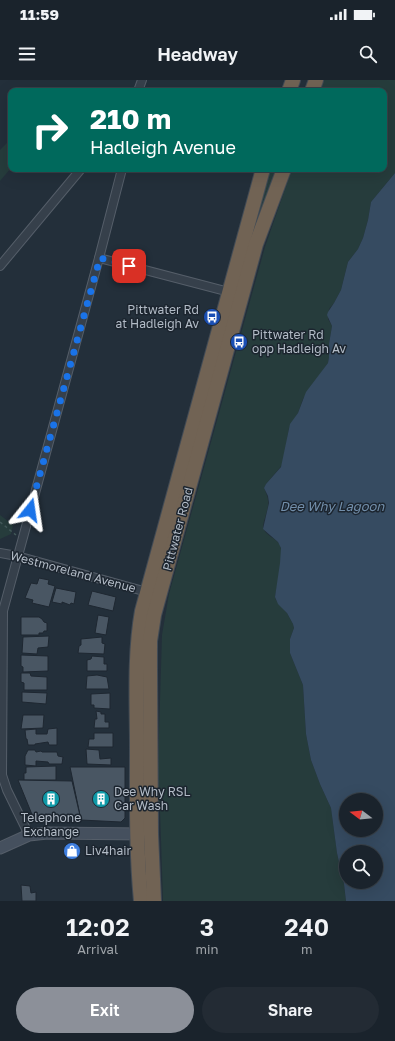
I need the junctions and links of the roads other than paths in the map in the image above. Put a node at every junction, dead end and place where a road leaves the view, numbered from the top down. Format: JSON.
{"nodes":[{"id":1,"x":78,"y":172,"type":"edge"},
{"id":2,"x":121,"y":172,"type":"edge"},
{"id":3,"x":262,"y":172,"type":"edge"},
{"id":4,"x":283,"y":172,"type":"edge"},
{"id":5,"x":100,"y":258,"type":"junction"},
{"id":6,"x":0,"y":266,"type":"edge"},
{"id":7,"x":236,"y":294,"type":"junction"},
{"id":8,"x":0,"y":553,"type":"edge"},
{"id":9,"x":17,"y":556,"type":"junction"},
{"id":10,"x":147,"y":592,"type":"junction"},
{"id":11,"x":1,"y":701,"type":"edge"},
{"id":12,"x":144,"y":834,"type":"junction"},
{"id":13,"x":29,"y":835,"type":"junction"},
{"id":14,"x":0,"y":848,"type":"edge"},
{"id":15,"x":141,"y":901,"type":"edge"},
{"id":16,"x":154,"y":901,"type":"edge"}],
"edges":[{"from":1,"to":6,"type":"street"},
{"from":2,"to":5,"type":"street"},
{"from":3,"to":7,"type":"highway","name":"Pittwater Road"},
{"from":4,"to":7,"type":"highway","name":"Pittwater Road"},
{"from":5,"to":7,"type":"street"},
{"from":5,"to":9,"type":"street"},
{"from":7,"to":10,"type":"highway","name":"Pittwater Road"},
{"from":7,"to":12,"type":"highway","name":"Pittwater Road"},
{"from":8,"to":9,"type":"street","name":"Westmoreland Avenue"},
{"from":9,"to":10,"type":"street","name":"Westmoreland Avenue"},
{"from":9,"to":11,"type":"street"},
{"from":10,"to":12,"type":"highway","name":"Pittwater Road"},
{"from":11,"to":13,"type":"street"},
{"from":12,"to":13,"type":"main road"},
{"from":12,"to":15,"type":"highway","name":"Pittwater Road"},
{"from":12,"to":16,"type":"highway","name":"Pittwater Road"},
{"from":13,"to":14,"type":"main road"}]}
